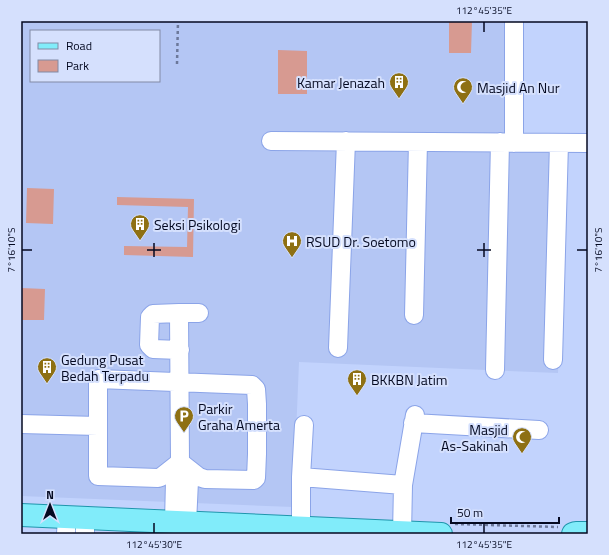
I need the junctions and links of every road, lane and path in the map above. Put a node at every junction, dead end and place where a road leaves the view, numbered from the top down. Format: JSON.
{"nodes":[{"id":1,"x":178,"y":21,"type":"edge"},
{"id":2,"x":514,"y":21,"type":"edge"},
{"id":3,"x":177,"y":64,"type":"dead end"},
{"id":4,"x":271,"y":141,"type":"dead end"},
{"id":5,"x":346,"y":141,"type":"junction"},
{"id":6,"x":418,"y":142,"type":"junction"},
{"id":7,"x":507,"y":142,"type":"junction"},
{"id":8,"x":559,"y":143,"type":"junction"},
{"id":9,"x":588,"y":143,"type":"edge"},
{"id":10,"x":179,"y":313,"type":"junction"},
{"id":11,"x":199,"y":313,"type":"dead end"},
{"id":12,"x":414,"y":315,"type":"dead end"},
{"id":13,"x":338,"y":348,"type":"dead end"},
{"id":14,"x":180,"y":350,"type":"junction"},
{"id":15,"x":553,"y":360,"type":"dead end"},
{"id":16,"x":496,"y":370,"type":"dead end"},
{"id":17,"x":180,"y":382,"type":"junction"},
{"id":18,"x":21,"y":424,"type":"edge"},
{"id":19,"x":304,"y":425,"type":"dead end"},
{"id":20,"x":98,"y":426,"type":"junction"},
{"id":21,"x":539,"y":430,"type":"dead end"},
{"id":22,"x":180,"y":462,"type":"junction"},
{"id":23,"x":301,"y":477,"type":"junction"},
{"id":24,"x":403,"y":485,"type":"junction"},
{"id":25,"x":21,"y":515,"type":"edge"},
{"id":26,"x":181,"y":522,"type":"junction"},
{"id":27,"x":76,"y":526,"type":"edge"},
{"id":28,"x":301,"y":528,"type":"junction"},
{"id":29,"x":367,"y":532,"type":"edge"},
{"id":30,"x":402,"y":533,"type":"edge"},
{"id":31,"x":588,"y":533,"type":"edge"},
{"id":32,"x":441,"y":534,"type":"edge"},
{"id":33,"x":573,"y":534,"type":"edge"}],
"edges":[{"from":1,"to":3,"type":"path"},
{"from":2,"to":7,"type":"lane"},
{"from":4,"to":5,"type":"lane"},
{"from":5,"to":6,"type":"lane"},
{"from":5,"to":13,"type":"lane"},
{"from":6,"to":7,"type":"lane"},
{"from":6,"to":12,"type":"lane"},
{"from":7,"to":8,"type":"lane"},
{"from":7,"to":16,"type":"lane"},
{"from":8,"to":9,"type":"lane"},
{"from":8,"to":15,"type":"lane"},
{"from":10,"to":11,"type":"lane"},
{"from":10,"to":14,"type":"lane"},
{"from":10,"to":14,"type":"lane"},
{"from":14,"to":17,"type":"lane"},
{"from":17,"to":20,"type":"lane"},
{"from":17,"to":22,"type":"lane"},
{"from":17,"to":22,"type":"lane"},
{"from":18,"to":20,"type":"lane"},
{"from":19,"to":23,"type":"lane"},
{"from":20,"to":22,"type":"lane"},
{"from":21,"to":24,"type":"lane"},
{"from":22,"to":26,"type":"lane"},
{"from":23,"to":24,"type":"lane"},
{"from":23,"to":28,"type":"lane"},
{"from":24,"to":30,"type":"lane"},
{"from":25,"to":27,"type":"main road"},
{"from":26,"to":27,"type":"main road"},
{"from":26,"to":28,"type":"main road"},
{"from":28,"to":29,"type":"main road"},
{"from":29,"to":30,"type":"main road"},
{"from":30,"to":32,"type":"main road"},
{"from":31,"to":33,"type":"main road"}]}
